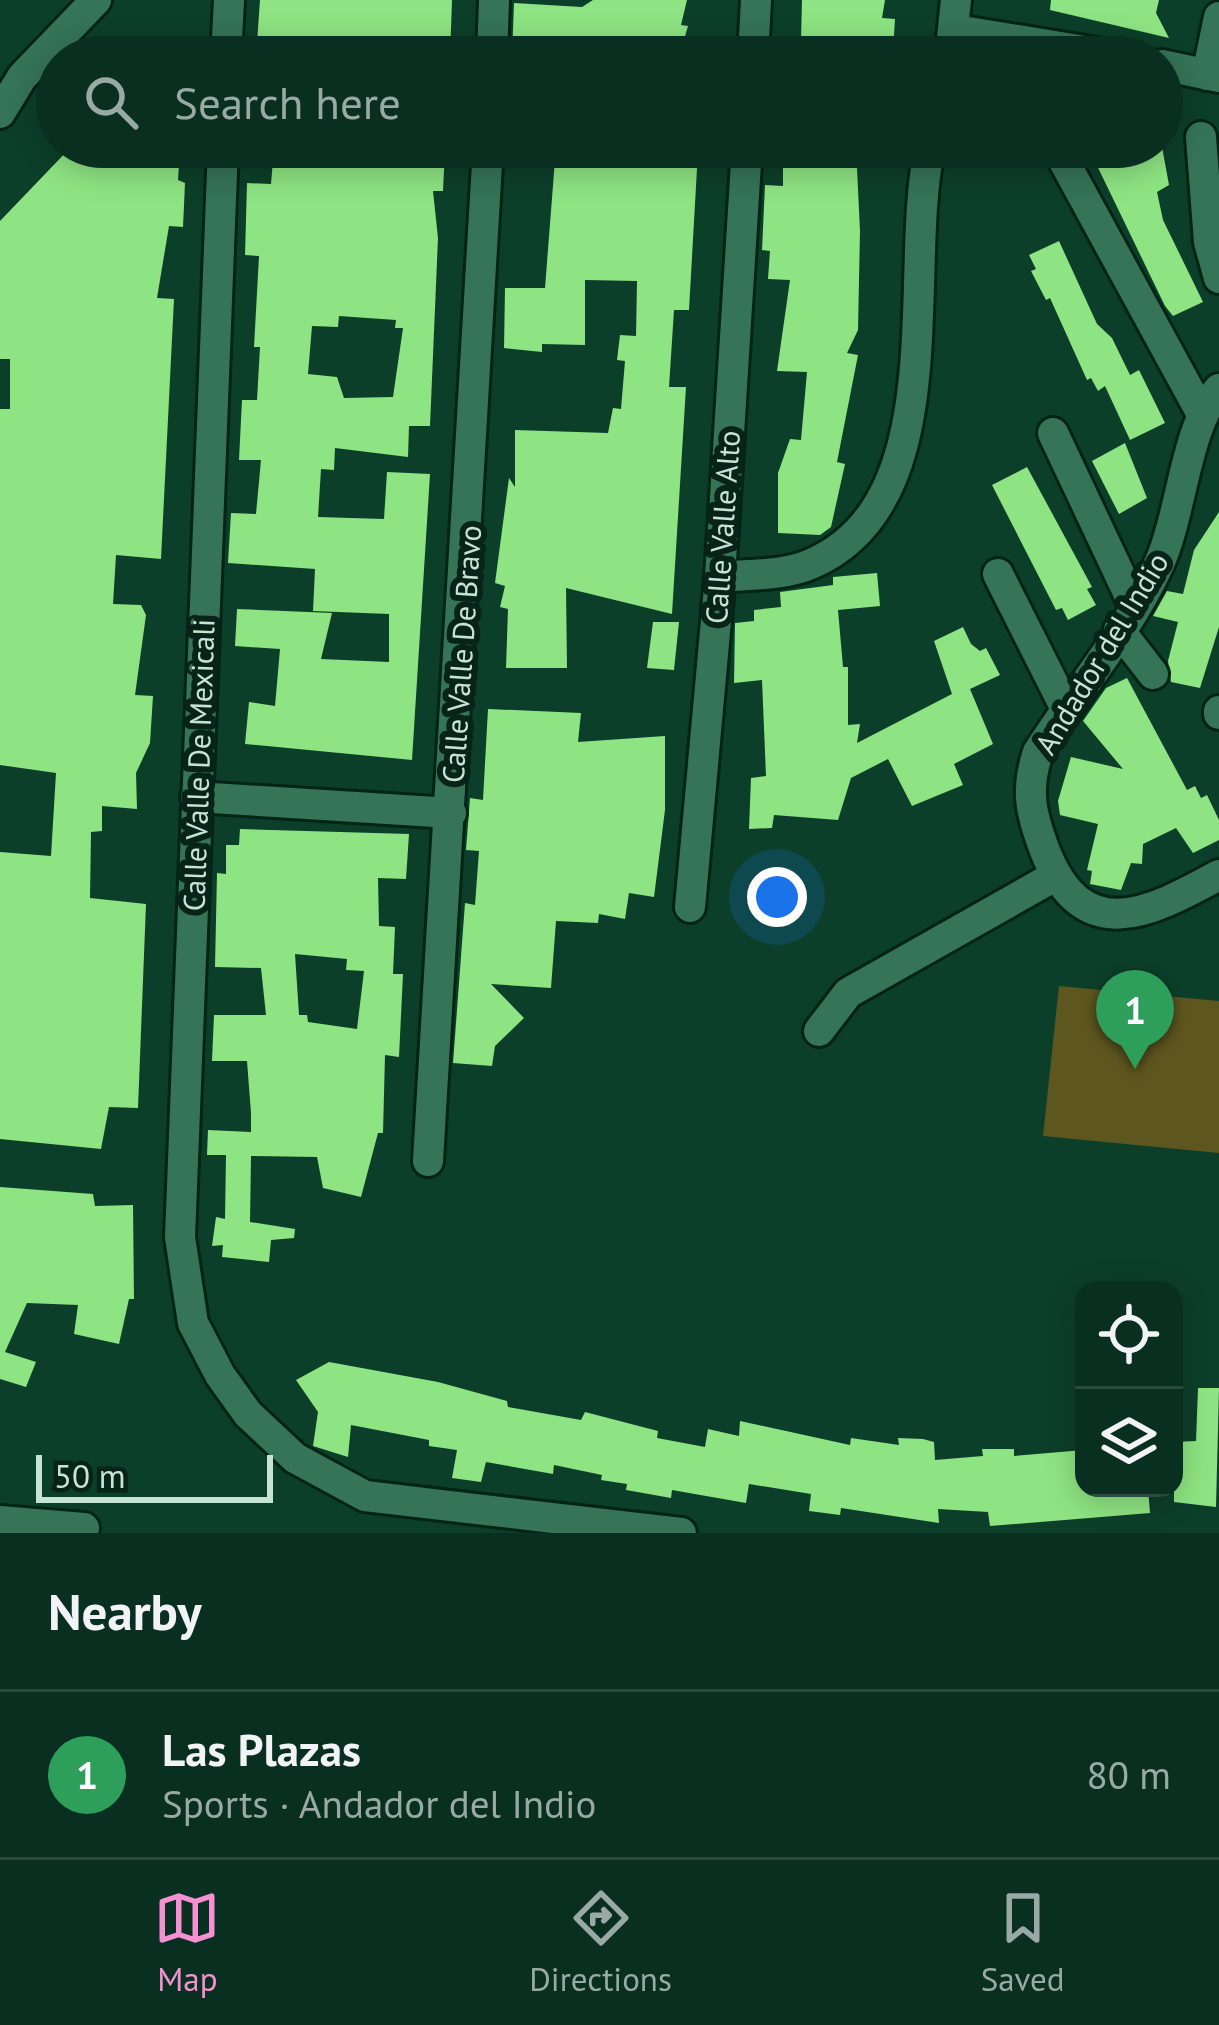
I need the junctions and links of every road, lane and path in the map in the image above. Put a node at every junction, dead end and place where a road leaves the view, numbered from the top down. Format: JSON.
{"nodes":[{"id":1,"x":96,"y":0,"type":"edge"},
{"id":2,"x":229,"y":0,"type":"edge"},
{"id":3,"x":494,"y":0,"type":"edge"},
{"id":4,"x":756,"y":0,"type":"edge"},
{"id":5,"x":1219,"y":17,"type":"edge"},
{"id":6,"x":954,"y":29,"type":"edge"},
{"id":7,"x":60,"y":36,"type":"edge"},
{"id":8,"x":227,"y":36,"type":"edge"},
{"id":9,"x":493,"y":36,"type":"edge"},
{"id":10,"x":753,"y":36,"type":"edge"},
{"id":11,"x":996,"y":36,"type":"edge"},
{"id":12,"x":36,"y":59,"type":"edge"},
{"id":13,"x":1183,"y":70,"type":"edge"},
{"id":14,"x":1213,"y":76,"type":"edge"},
{"id":15,"x":11,"y":84,"type":"edge"},
{"id":16,"x":0,"y":113,"type":"edge"},
{"id":17,"x":1201,"y":137,"type":"dead end"},
{"id":18,"x":222,"y":168,"type":"edge"},
{"id":19,"x":487,"y":168,"type":"edge"},
{"id":20,"x":746,"y":168,"type":"edge"},
{"id":21,"x":927,"y":168,"type":"edge"},
{"id":22,"x":1069,"y":168,"type":"edge"},
{"id":23,"x":1219,"y":278,"type":"edge"},
{"id":24,"x":1211,"y":402,"type":"edge"},
{"id":25,"x":1053,"y":433,"type":"dead end"},
{"id":26,"x":998,"y":574,"type":"dead end"},
{"id":27,"x":720,"y":577,"type":"junction"},
{"id":28,"x":1127,"y":617,"type":"junction"},
{"id":29,"x":1153,"y":674,"type":"dead end"},
{"id":30,"x":1066,"y":709,"type":"junction"},
{"id":31,"x":196,"y":797,"type":"junction"},
{"id":32,"x":451,"y":813,"type":"junction"},
{"id":33,"x":1219,"y":874,"type":"edge"},
{"id":34,"x":1055,"y":876,"type":"junction"},
{"id":35,"x":690,"y":908,"type":"dead end"},
{"id":36,"x":819,"y":1031,"type":"dead end"},
{"id":37,"x":428,"y":1161,"type":"dead end"},
{"id":38,"x":0,"y":1521,"type":"edge"},
{"id":39,"x":84,"y":1528,"type":"dead end"},
{"id":40,"x":681,"y":1533,"type":"edge"}],
"edges":[{"from":1,"to":7,"type":"street"},
{"from":2,"to":8,"type":"street"},
{"from":3,"to":9,"type":"street"},
{"from":4,"to":10,"type":"street"},
{"from":5,"to":14,"type":"street"},
{"from":6,"to":11,"type":"street"},
{"from":12,"to":15,"type":"street"},
{"from":13,"to":14,"type":"street"},
{"from":15,"to":16,"type":"street"},
{"from":17,"to":23,"type":"street"},
{"from":18,"to":31,"type":"street","name":"Calle Valle De Mexicali"},
{"from":19,"to":32,"type":"street","name":"Calle Valle De Bravo"},
{"from":20,"to":27,"type":"street","name":"Calle Valle Alto"},
{"from":21,"to":27,"type":"street"},
{"from":22,"to":24,"type":"street"},
{"from":24,"to":28,"type":"street","name":"Andador del Indio"},
{"from":25,"to":28,"type":"street"},
{"from":26,"to":30,"type":"street"},
{"from":27,"to":35,"type":"street","name":"Calle Valle Alto"},
{"from":28,"to":29,"type":"street"},
{"from":28,"to":30,"type":"street","name":"Andador del Indio"},
{"from":30,"to":34,"type":"street","name":"Andador del Indio"},
{"from":31,"to":32,"type":"street"},
{"from":31,"to":40,"type":"street","name":"Calle Valle De Mexicali"},
{"from":32,"to":37,"type":"street","name":"Calle Valle De Bravo"},
{"from":33,"to":34,"type":"street"},
{"from":34,"to":36,"type":"street"},
{"from":38,"to":39,"type":"street"}]}
